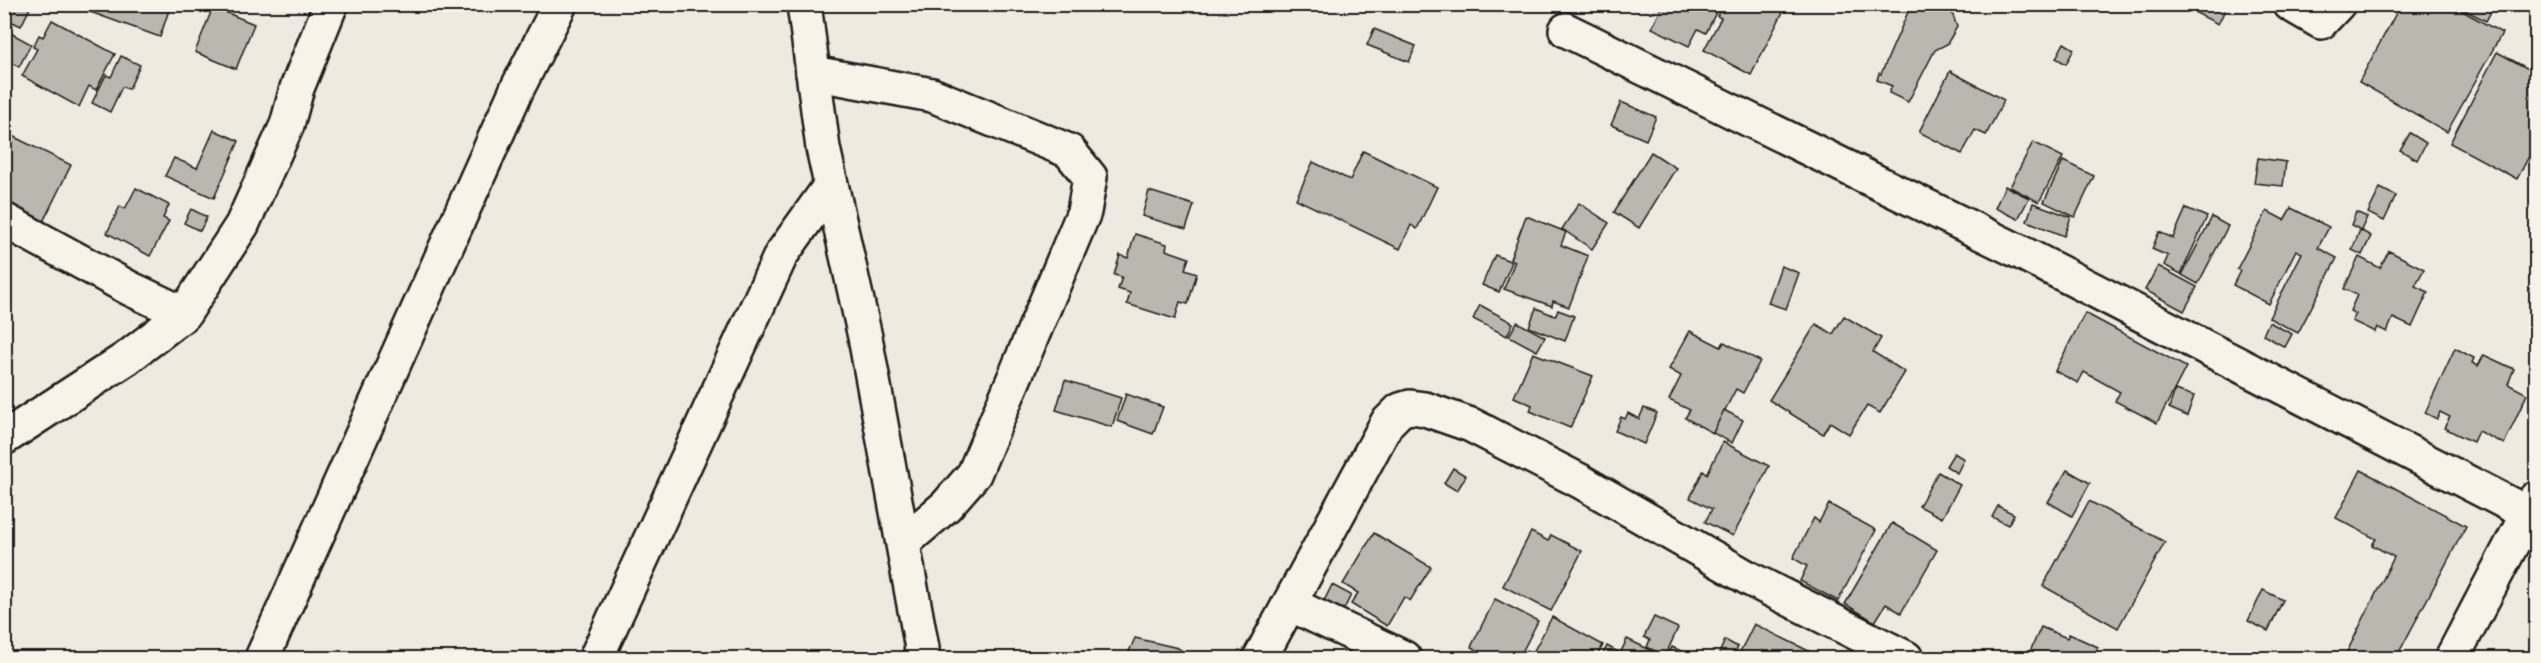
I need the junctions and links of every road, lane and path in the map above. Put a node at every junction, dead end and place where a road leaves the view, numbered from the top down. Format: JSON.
{"nodes":[{"id":1,"x":331,"y":4,"type":"edge"},
{"id":2,"x":560,"y":4,"type":"edge"},
{"id":3,"x":804,"y":4,"type":"edge"},
{"id":4,"x":2290,"y":4,"type":"edge"},
{"id":5,"x":2338,"y":4,"type":"edge"},
{"id":6,"x":1566,"y":30,"type":"dead end"},
{"id":7,"x":813,"y":73,"type":"junction"},
{"id":8,"x":831,"y":185,"type":"junction"},
{"id":9,"x":4,"y":220,"type":"edge"},
{"id":10,"x":184,"y":314,"type":"junction"},
{"id":11,"x":4,"y":438,"type":"edge"},
{"id":12,"x":2533,"y":506,"type":"edge"},
{"id":13,"x":904,"y":542,"type":"junction"},
{"id":14,"x":1290,"y":604,"type":"junction"},
{"id":15,"x":262,"y":658,"type":"edge"},
{"id":16,"x":596,"y":658,"type":"edge"},
{"id":17,"x":920,"y":658,"type":"edge"},
{"id":18,"x":1260,"y":658,"type":"edge"},
{"id":19,"x":1404,"y":658,"type":"edge"},
{"id":20,"x":1906,"y":658,"type":"edge"},
{"id":21,"x":2452,"y":658,"type":"edge"}],
"edges":[{"from":1,"to":10,"type":"street"},
{"from":2,"to":15,"type":"street"},
{"from":3,"to":7,"type":"street"},
{"from":4,"to":5,"type":"street"},
{"from":6,"to":12,"type":"street"},
{"from":7,"to":8,"type":"street"},
{"from":7,"to":13,"type":"street"},
{"from":8,"to":13,"type":"street"},
{"from":8,"to":16,"type":"street"},
{"from":9,"to":10,"type":"street"},
{"from":10,"to":11,"type":"street"},
{"from":12,"to":21,"type":"street"},
{"from":13,"to":17,"type":"street"},
{"from":14,"to":18,"type":"street"},
{"from":14,"to":19,"type":"street"},
{"from":14,"to":20,"type":"street"}]}
